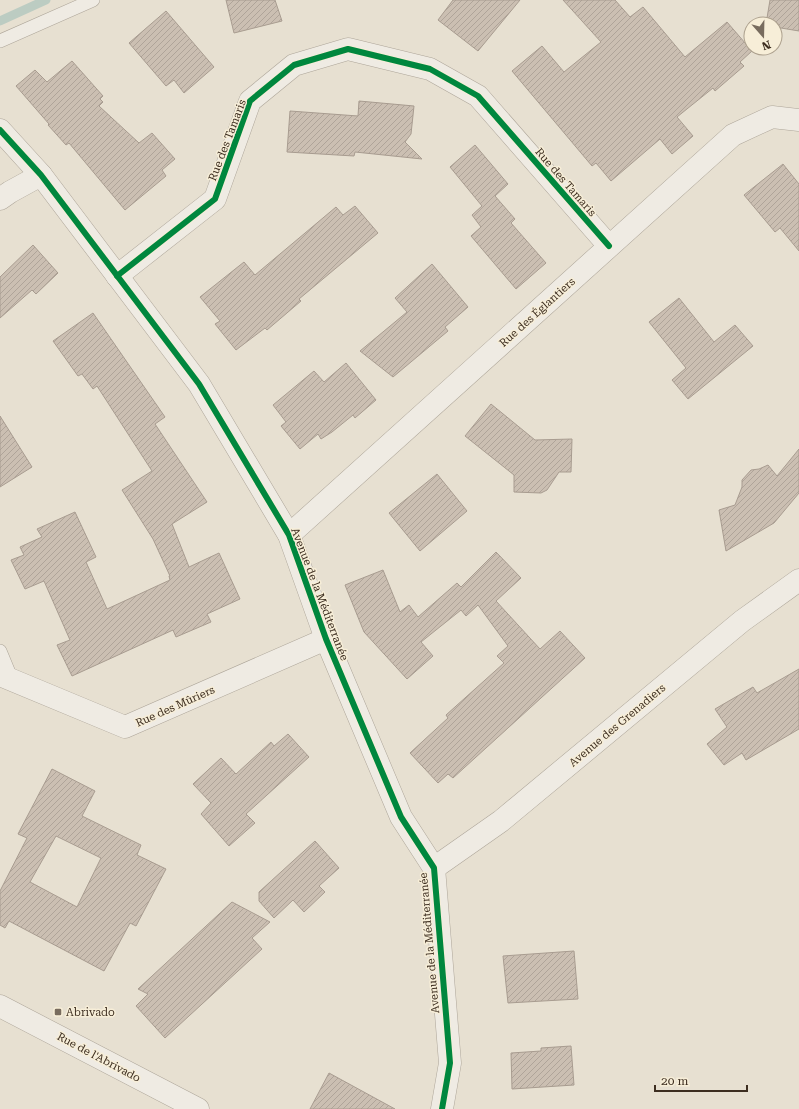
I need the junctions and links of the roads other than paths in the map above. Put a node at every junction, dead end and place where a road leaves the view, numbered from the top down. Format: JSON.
{"nodes":[{"id":1,"x":93,"y":0,"type":"edge"},
{"id":2,"x":0,"y":41,"type":"edge"},
{"id":3,"x":799,"y":120,"type":"edge"},
{"id":4,"x":0,"y":130,"type":"edge"},
{"id":5,"x":41,"y":175,"type":"junction"},
{"id":6,"x":0,"y":199,"type":"edge"},
{"id":7,"x":610,"y":246,"type":"junction"},
{"id":8,"x":117,"y":276,"type":"junction"},
{"id":9,"x":289,"y":535,"type":"junction"},
{"id":10,"x":799,"y":580,"type":"edge"},
{"id":11,"x":326,"y":639,"type":"junction"},
{"id":12,"x":0,"y":651,"type":"edge"},
{"id":13,"x":6,"y":678,"type":"edge"},
{"id":14,"x":434,"y":868,"type":"junction"},
{"id":15,"x":0,"y":1006,"type":"edge"},
{"id":16,"x":198,"y":1109,"type":"edge"},
{"id":17,"x":442,"y":1109,"type":"edge"}],
"edges":[{"from":1,"to":2,"type":"lane"},
{"from":3,"to":7,"type":"street","name":"Rue des Églantiers"},
{"from":4,"to":5,"type":"street","name":"Avenue de la Méditerranée"},
{"from":5,"to":6,"type":"street"},
{"from":5,"to":8,"type":"street","name":"Avenue de la Méditerranée"},
{"from":7,"to":8,"type":"street","name":"Rue des Tamaris"},
{"from":7,"to":9,"type":"street","name":"Rue des Églantiers"},
{"from":8,"to":9,"type":"street","name":"Avenue de la Méditerranée"},
{"from":9,"to":11,"type":"street","name":"Avenue de la Méditerranée"},
{"from":10,"to":14,"type":"street","name":"Avenue des Grenadiers"},
{"from":11,"to":13,"type":"street","name":"Rue des Mûriers"},
{"from":11,"to":14,"type":"street","name":"Avenue de la Méditerranée"},
{"from":12,"to":13,"type":"lane"},
{"from":14,"to":17,"type":"street","name":"Avenue de la Méditerranée"},
{"from":15,"to":16,"type":"street","name":"Rue de l'Abrivado"}]}
